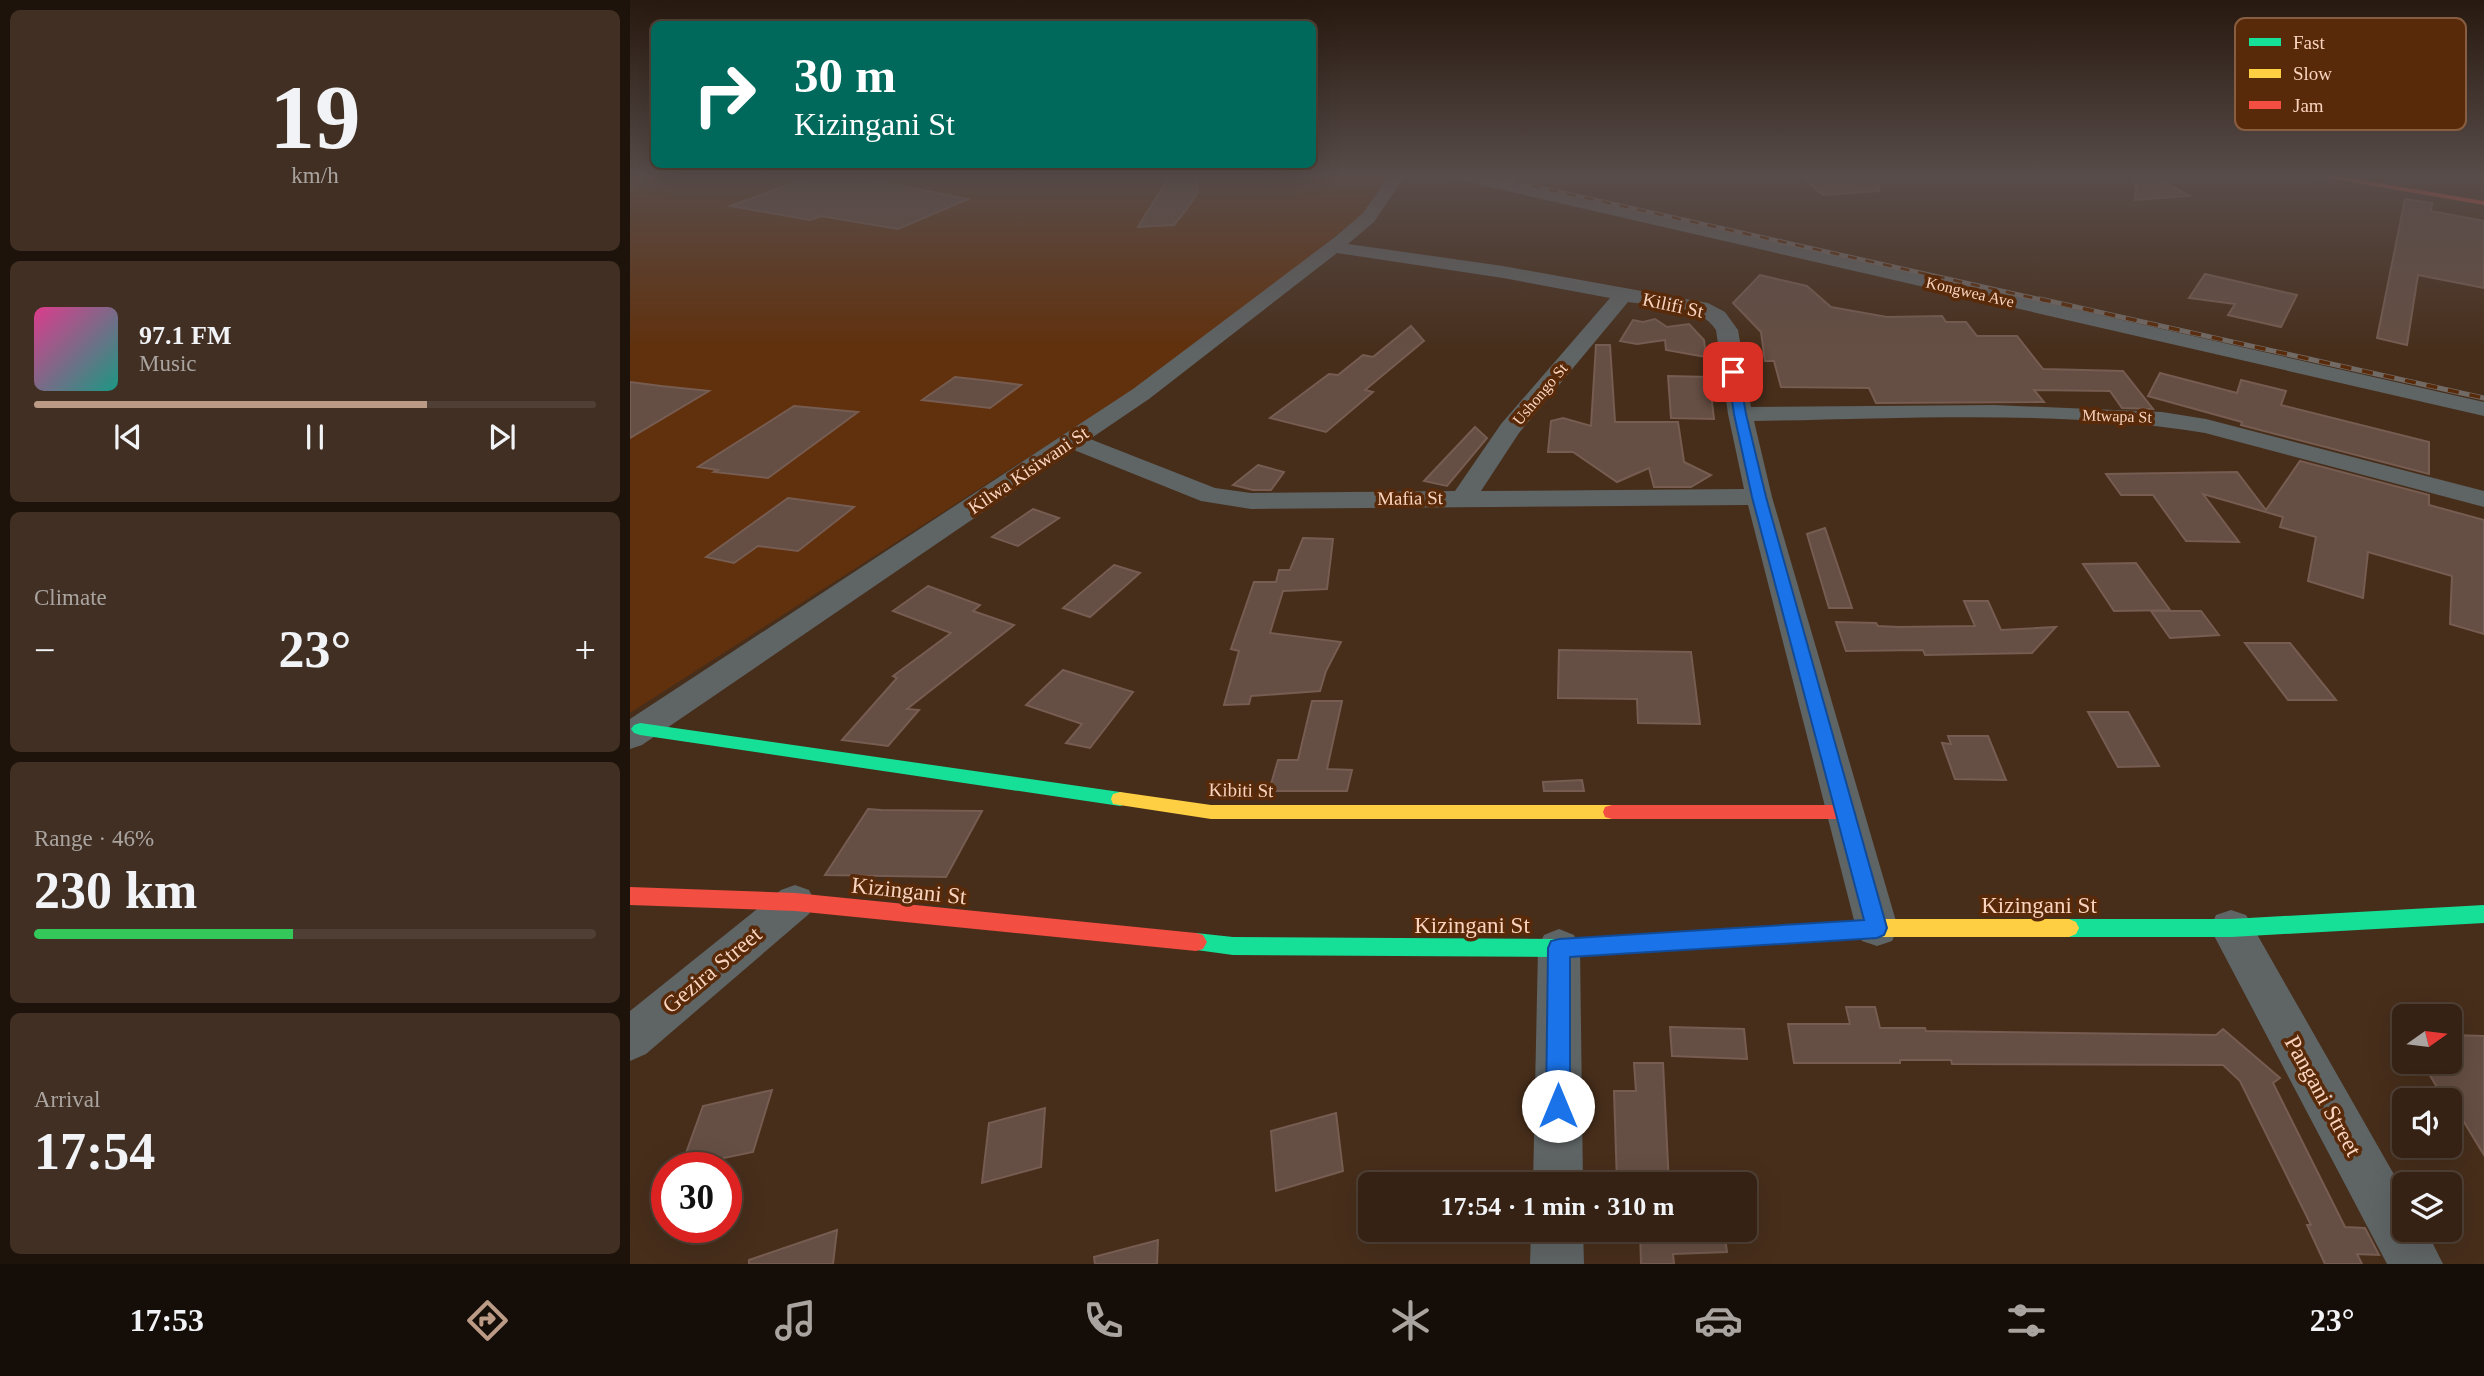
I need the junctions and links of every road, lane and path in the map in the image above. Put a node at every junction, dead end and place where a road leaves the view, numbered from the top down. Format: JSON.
{"nodes":[{"id":1,"x":1350,"y":233,"type":"edge"},
{"id":2,"x":1712,"y":233,"type":"edge"},
{"id":3,"x":1333,"y":247,"type":"junction"},
{"id":4,"x":1623,"y":295,"type":"junction"},
{"id":5,"x":2484,"y":410,"type":"edge"},
{"id":6,"x":1740,"y":414,"type":"junction"},
{"id":7,"x":1073,"y":441,"type":"junction"},
{"id":8,"x":1464,"y":497,"type":"junction"},
{"id":9,"x":1759,"y":497,"type":"junction"},
{"id":10,"x":2484,"y":499,"type":"edge"},
{"id":11,"x":635,"y":732,"type":"edge"},
{"id":12,"x":1846,"y":812,"type":"junction"},
{"id":13,"x":630,"y":896,"type":"edge"},
{"id":14,"x":795,"y":902,"type":"junction"},
{"id":15,"x":2484,"y":914,"type":"edge"},
{"id":16,"x":1877,"y":928,"type":"junction"},
{"id":17,"x":2231,"y":928,"type":"junction"},
{"id":18,"x":1559,"y":948,"type":"junction"},
{"id":19,"x":630,"y":1039,"type":"edge"},
{"id":20,"x":1558,"y":1172,"type":"edge"},
{"id":21,"x":1558,"y":1242,"type":"edge"},
{"id":22,"x":1557,"y":1264,"type":"edge"},
{"id":23,"x":2416,"y":1264,"type":"edge"}],
"edges":[{"from":1,"to":3,"type":"street","name":"Kilwa Kisiwani St"},
{"from":2,"to":5,"type":"street","name":"Kongwea Ave"},
{"from":3,"to":4,"type":"street","name":"Kilifi St"},
{"from":3,"to":7,"type":"street","name":"Kilwa Kisiwani St"},
{"from":4,"to":6,"type":"street","name":"Kilifi St"},
{"from":4,"to":8,"type":"street","name":"Ushongo St"},
{"from":6,"to":9,"type":"street","name":"Kilifi St"},
{"from":6,"to":10,"type":"street","name":"Mtwapa St"},
{"from":7,"to":8,"type":"street","name":"Mafia St"},
{"from":7,"to":11,"type":"street","name":"Kilwa Kisiwani St"},
{"from":8,"to":9,"type":"street","name":"Mafia St"},
{"from":9,"to":12,"type":"street","name":"Kilifi St"},
{"from":11,"to":12,"type":"street","name":"Kibiti St"},
{"from":12,"to":16,"type":"street","name":"Kilifi St"},
{"from":13,"to":14,"type":"street","name":"Kizingani St"},
{"from":14,"to":18,"type":"street","name":"Kizingani St"},
{"from":14,"to":19,"type":"street","name":"Gezira Street"},
{"from":15,"to":17,"type":"street","name":"Kizingani St"},
{"from":16,"to":17,"type":"street","name":"Kizingani St"},
{"from":16,"to":18,"type":"street","name":"Kizingani St"},
{"from":17,"to":23,"type":"street","name":"Pangani Street"},
{"from":18,"to":20,"type":"street"},
{"from":21,"to":22,"type":"street"}]}
